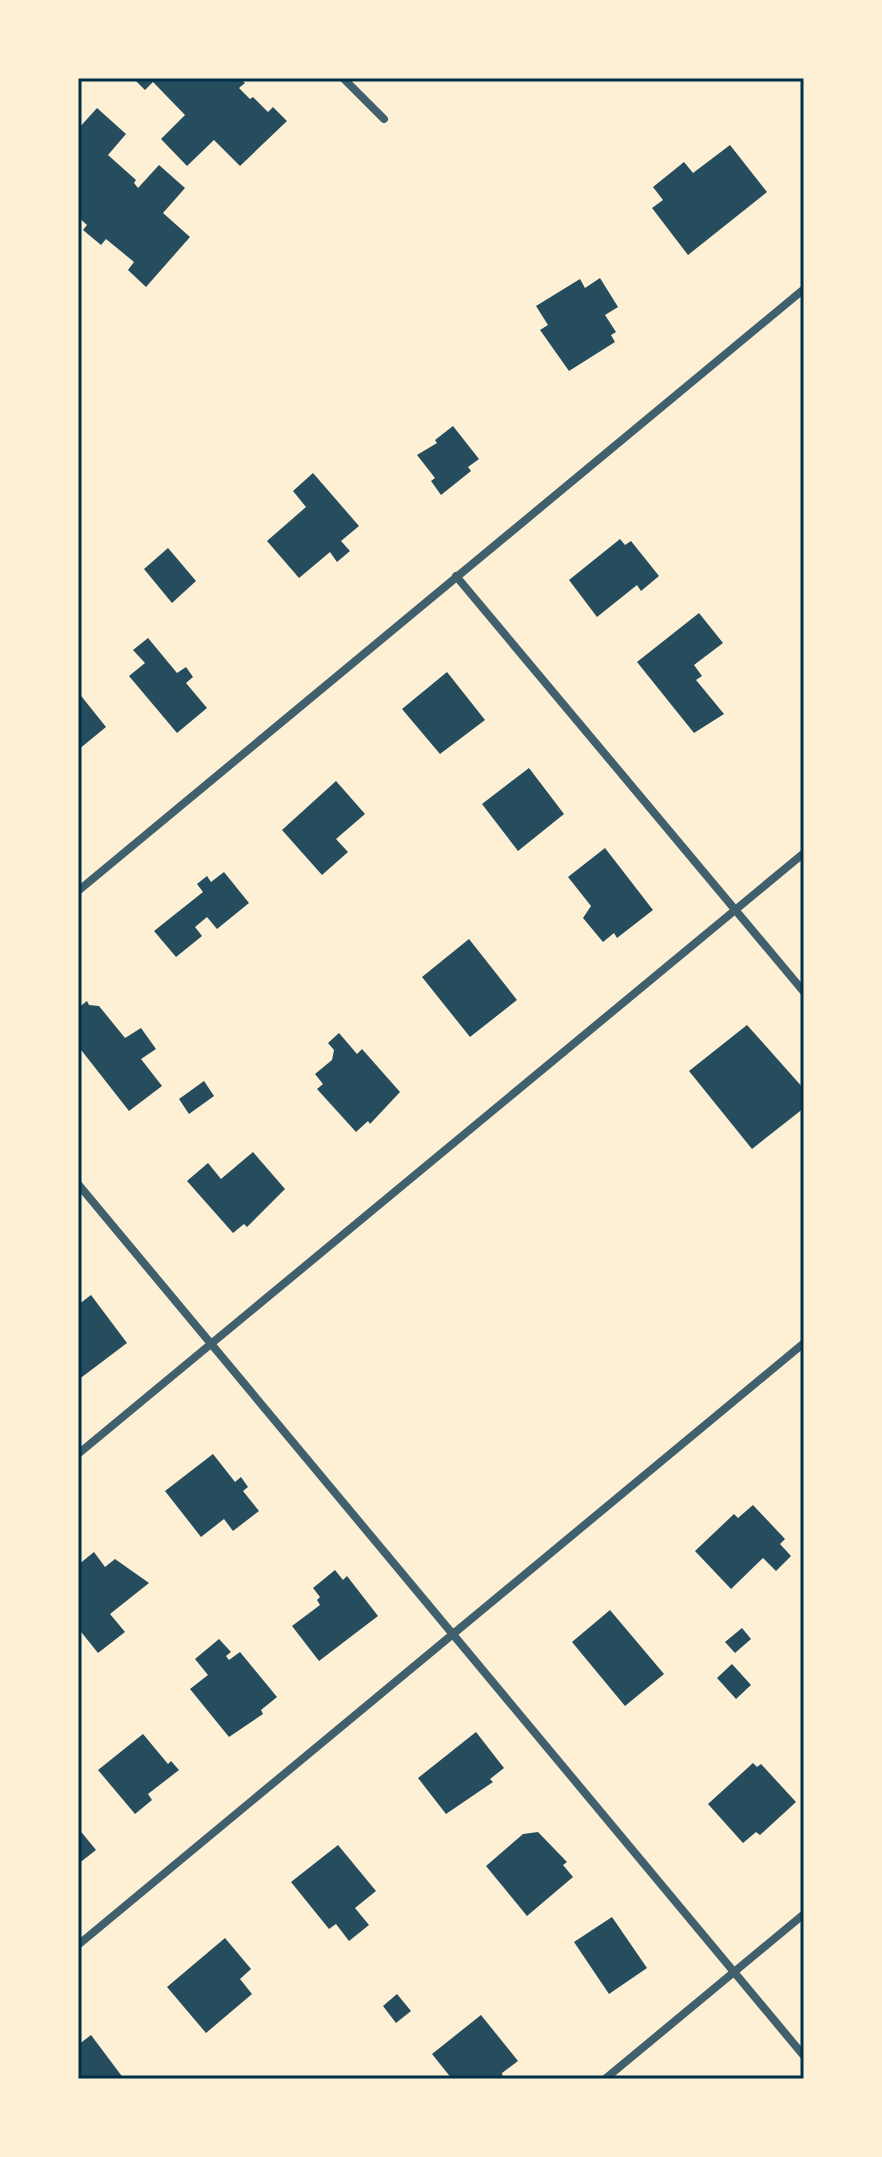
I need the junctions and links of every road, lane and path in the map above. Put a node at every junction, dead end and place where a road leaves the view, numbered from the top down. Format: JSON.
{"nodes":[{"id":1,"x":343,"y":78,"type":"edge"},
{"id":2,"x":384,"y":119,"type":"dead end"},
{"id":3,"x":804,"y":289,"type":"edge"},
{"id":4,"x":456,"y":576,"type":"junction"},
{"id":5,"x":804,"y":853,"type":"edge"},
{"id":6,"x":78,"y":891,"type":"edge"},
{"id":7,"x":736,"y":910,"type":"junction"},
{"id":8,"x":804,"y":992,"type":"edge"},
{"id":9,"x":78,"y":1184,"type":"edge"},
{"id":10,"x":804,"y":1343,"type":"edge"},
{"id":11,"x":209,"y":1345,"type":"junction"},
{"id":12,"x":78,"y":1454,"type":"edge"},
{"id":13,"x":454,"y":1636,"type":"junction"},
{"id":14,"x":804,"y":1914,"type":"edge"},
{"id":15,"x":78,"y":1945,"type":"edge"},
{"id":16,"x":734,"y":1972,"type":"junction"},
{"id":17,"x":804,"y":2056,"type":"edge"},
{"id":18,"x":605,"y":2079,"type":"edge"}],
"edges":[{"from":1,"to":2,"type":"street"},
{"from":3,"to":4,"type":"street"},
{"from":4,"to":6,"type":"street"},
{"from":4,"to":7,"type":"street"},
{"from":5,"to":7,"type":"street"},
{"from":7,"to":8,"type":"street"},
{"from":7,"to":11,"type":"street"},
{"from":9,"to":11,"type":"street"},
{"from":10,"to":13,"type":"street"},
{"from":11,"to":12,"type":"street"},
{"from":11,"to":13,"type":"street"},
{"from":13,"to":15,"type":"street"},
{"from":13,"to":16,"type":"street"},
{"from":14,"to":16,"type":"street"},
{"from":16,"to":17,"type":"street"},
{"from":16,"to":18,"type":"street"}]}
